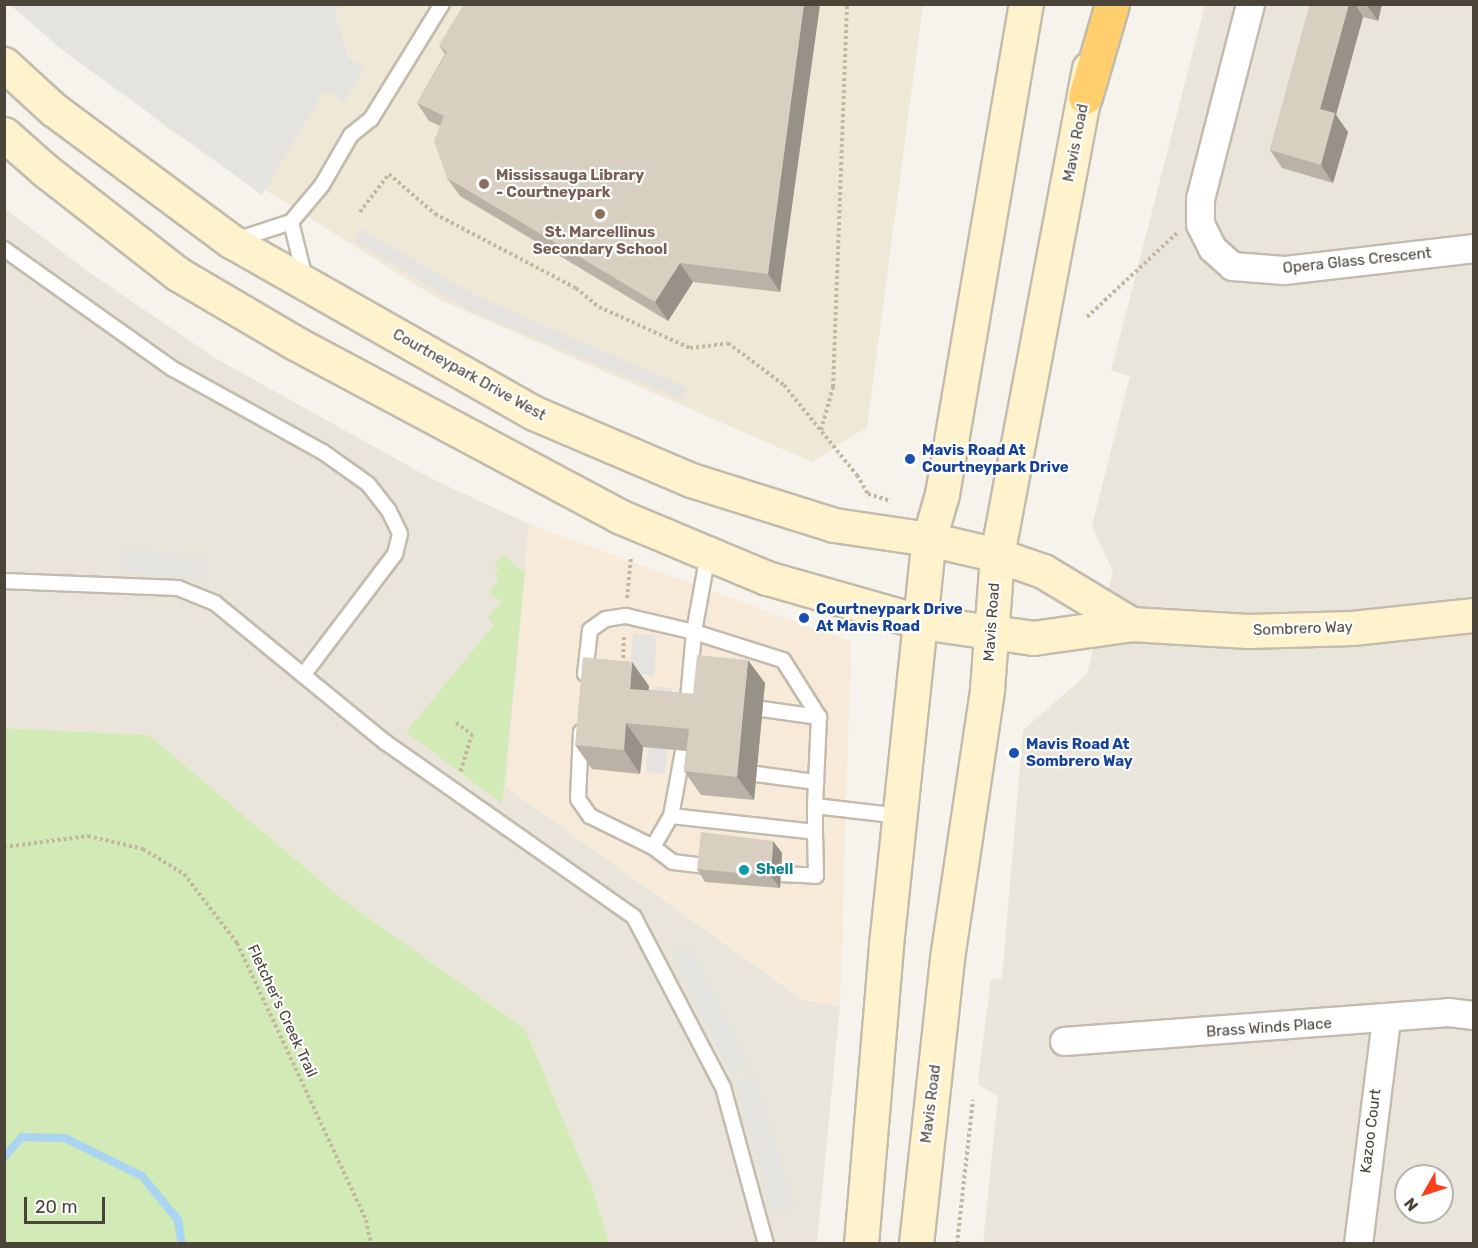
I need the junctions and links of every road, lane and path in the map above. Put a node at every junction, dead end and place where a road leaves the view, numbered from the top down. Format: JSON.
{"nodes":[{"id":1,"x":442,"y":4,"type":"edge"},
{"id":2,"x":847,"y":4,"type":"edge"},
{"id":3,"x":1026,"y":4,"type":"edge"},
{"id":4,"x":1099,"y":4,"type":"edge"},
{"id":5,"x":1112,"y":4,"type":"edge"},
{"id":6,"x":1250,"y":4,"type":"edge"},
{"id":7,"x":4,"y":64,"type":"edge"},
{"id":8,"x":1085,"y":97,"type":"junction"},
{"id":9,"x":4,"y":134,"type":"edge"},
{"id":10,"x":360,"y":212,"type":"dead end"},
{"id":11,"x":291,"y":222,"type":"junction"},
{"id":12,"x":1200,"y":224,"type":"junction"},
{"id":13,"x":231,"y":241,"type":"junction"},
{"id":14,"x":4,"y":249,"type":"edge"},
{"id":15,"x":1473,"y":249,"type":"edge"},
{"id":16,"x":307,"y":286,"type":"junction"},
{"id":17,"x":1087,"y":317,"type":"dead end"},
{"id":18,"x":821,"y":431,"type":"junction"},
{"id":19,"x":898,"y":502,"type":"dead end"},
{"id":20,"x":930,"y":539,"type":"junction"},
{"id":21,"x":708,"y":554,"type":"junction"},
{"id":22,"x":997,"y":555,"type":"junction"},
{"id":23,"x":4,"y":581,"type":"edge"},
{"id":24,"x":1473,"y":615,"type":"edge"},
{"id":25,"x":921,"y":622,"type":"junction"},
{"id":26,"x":1131,"y":624,"type":"junction"},
{"id":27,"x":694,"y":632,"type":"junction"},
{"id":28,"x":992,"y":634,"type":"junction"},
{"id":29,"x":303,"y":675,"type":"junction"},
{"id":30,"x":584,"y":695,"type":"edge"},
{"id":31,"x":762,"y":709,"type":"dead end"},
{"id":32,"x":686,"y":716,"type":"edge"},
{"id":33,"x":582,"y":717,"type":"edge"},
{"id":34,"x":819,"y":717,"type":"junction"},
{"id":35,"x":456,"y":723,"type":"dead end"},
{"id":36,"x":683,"y":751,"type":"edge"},
{"id":37,"x":756,"y":774,"type":"dead end"},
{"id":38,"x":816,"y":782,"type":"junction"},
{"id":39,"x":454,"y":791,"type":"junction"},
{"id":40,"x":815,"y":806,"type":"junction"},
{"id":41,"x":671,"y":816,"type":"junction"},
{"id":42,"x":901,"y":816,"type":"junction"},
{"id":43,"x":815,"y":832,"type":"junction"},
{"id":44,"x":4,"y":847,"type":"edge"},
{"id":45,"x":653,"y":847,"type":"junction"},
{"id":46,"x":707,"y":866,"type":"edge"},
{"id":47,"x":780,"y":874,"type":"dead end"},
{"id":48,"x":1473,"y":1015,"type":"edge"},
{"id":49,"x":1386,"y":1019,"type":"junction"},
{"id":50,"x":1064,"y":1041,"type":"dead end"},
{"id":51,"x":973,"y":1100,"type":"dead end"},
{"id":52,"x":371,"y":1244,"type":"edge"},
{"id":53,"x":766,"y":1244,"type":"edge"},
{"id":54,"x":861,"y":1244,"type":"edge"},
{"id":55,"x":916,"y":1244,"type":"edge"},
{"id":56,"x":957,"y":1244,"type":"edge"},
{"id":57,"x":1358,"y":1244,"type":"edge"}],
"edges":[{"from":1,"to":11,"type":"lane"},
{"from":2,"to":18,"type":"path"},
{"from":3,"to":20,"type":"main road"},
{"from":4,"to":8,"type":"main road","name":"Mavis Road"},
{"from":5,"to":8,"type":"highway"},
{"from":6,"to":12,"type":"street"},
{"from":7,"to":13,"type":"main road","name":"Courtneypark Drive West"},
{"from":8,"to":22,"type":"main road","name":"Mavis Road"},
{"from":9,"to":21,"type":"main road"},
{"from":10,"to":18,"type":"path"},
{"from":11,"to":13,"type":"lane"},
{"from":11,"to":16,"type":"lane"},
{"from":12,"to":15,"type":"street","name":"Opera Glass Crescent"},
{"from":12,"to":17,"type":"path"},
{"from":13,"to":16,"type":"main road","name":"Courtneypark Drive West"},
{"from":14,"to":29,"type":"lane"},
{"from":16,"to":20,"type":"main road","name":"Courtneypark Drive West"},
{"from":18,"to":19,"type":"path"},
{"from":20,"to":22,"type":"main road","name":"Courtneypark Drive West"},
{"from":20,"to":25,"type":"main road"},
{"from":21,"to":25,"type":"main road"},
{"from":21,"to":27,"type":"lane"},
{"from":22,"to":26,"type":"main road","name":"Sombrero Way"},
{"from":22,"to":28,"type":"main road","name":"Mavis Road"},
{"from":23,"to":29,"type":"lane"},
{"from":24,"to":26,"type":"main road","name":"Sombrero Way"},
{"from":25,"to":28,"type":"main road","name":"Sombrero Way"},
{"from":25,"to":42,"type":"main road"},
{"from":26,"to":28,"type":"main road","name":"Sombrero Way"},
{"from":27,"to":30,"type":"lane"},
{"from":27,"to":32,"type":"lane"},
{"from":27,"to":34,"type":"lane"},
{"from":28,"to":55,"type":"main road","name":"Mavis Road"},
{"from":29,"to":39,"type":"lane"},
{"from":31,"to":34,"type":"lane"},
{"from":33,"to":45,"type":"lane"},
{"from":34,"to":38,"type":"lane"},
{"from":35,"to":39,"type":"path"},
{"from":36,"to":41,"type":"lane"},
{"from":37,"to":38,"type":"lane"},
{"from":38,"to":40,"type":"lane"},
{"from":39,"to":53,"type":"lane"},
{"from":40,"to":42,"type":"lane"},
{"from":40,"to":43,"type":"lane"},
{"from":41,"to":43,"type":"lane"},
{"from":41,"to":45,"type":"lane"},
{"from":42,"to":54,"type":"main road"},
{"from":43,"to":47,"type":"lane"},
{"from":44,"to":52,"type":"path","name":"Fletcher's Creek Trail"},
{"from":45,"to":46,"type":"lane"},
{"from":48,"to":49,"type":"street","name":"Brass Winds Place"},
{"from":49,"to":50,"type":"street","name":"Brass Winds Place"},
{"from":49,"to":57,"type":"street","name":"Kazoo Court"},
{"from":51,"to":56,"type":"path"}]}
